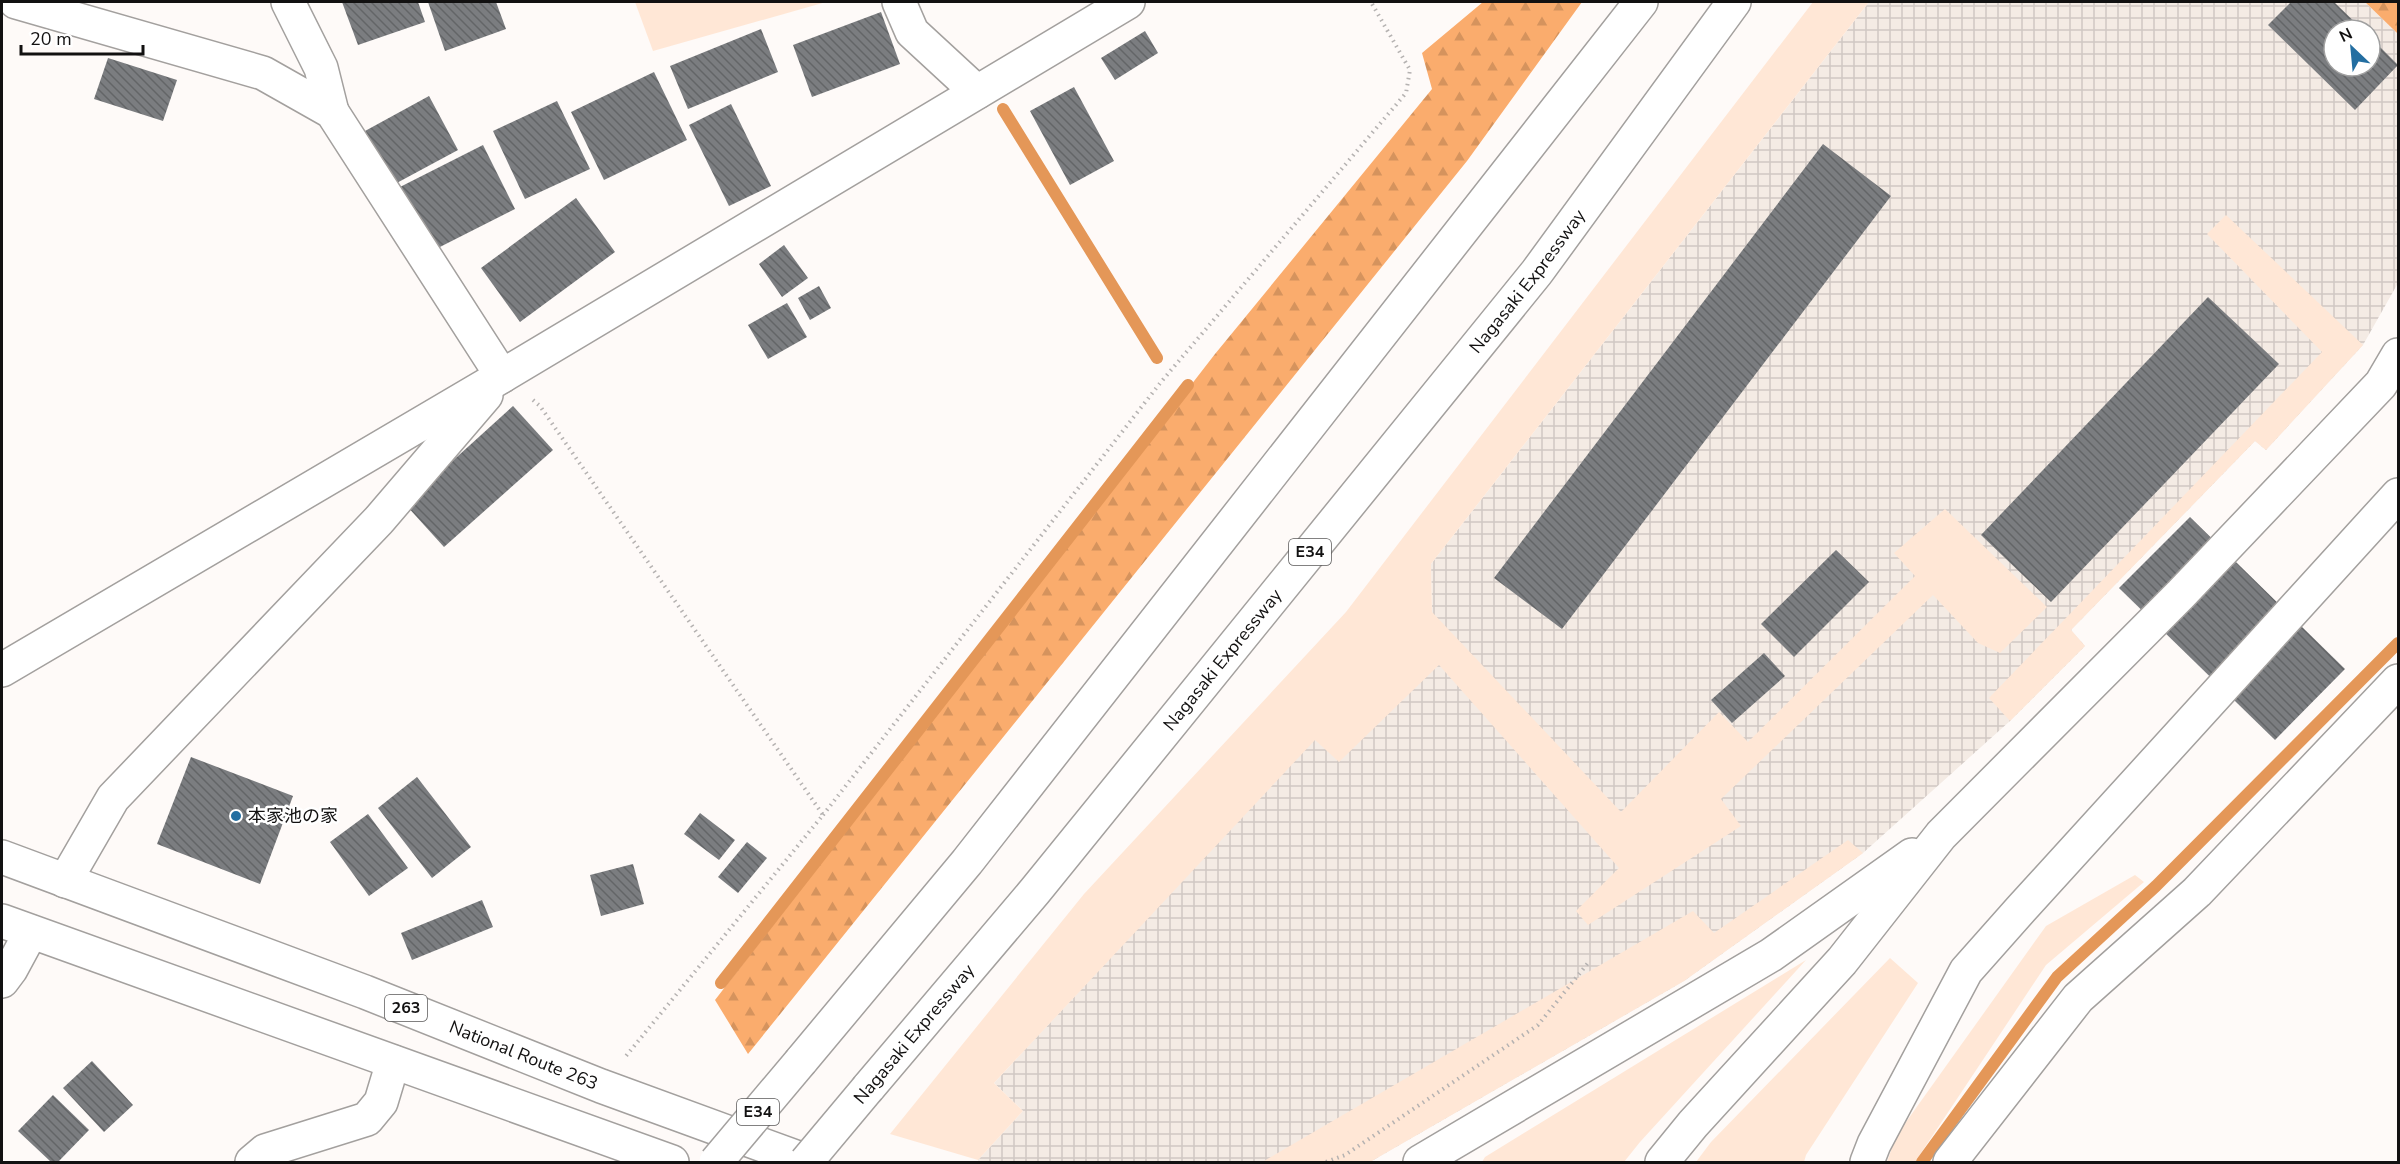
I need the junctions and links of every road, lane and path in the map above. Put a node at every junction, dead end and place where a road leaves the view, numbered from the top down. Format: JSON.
{"nodes":[{"id":1,"x":16,"y":2,"type":"edge"},
{"id":2,"x":288,"y":2,"type":"edge"},
{"id":3,"x":899,"y":2,"type":"edge"},
{"id":4,"x":1128,"y":2,"type":"edge"},
{"id":5,"x":1371,"y":2,"type":"edge"},
{"id":6,"x":1641,"y":2,"type":"edge"},
{"id":7,"x":1734,"y":2,"type":"edge"},
{"id":8,"x":977,"y":92,"type":"junction"},
{"id":9,"x":332,"y":112,"type":"junction"},
{"id":10,"x":2398,"y":355,"type":"edge"},
{"id":11,"x":502,"y":375,"type":"junction"},
{"id":12,"x":2390,"y":376,"type":"edge"},
{"id":13,"x":2398,"y":495,"type":"edge"},
{"id":14,"x":2,"y":670,"type":"edge"},
{"id":15,"x":2398,"y":681,"type":"edge"},
{"id":16,"x":823,"y":815,"type":"junction"},
{"id":17,"x":1941,"y":835,"type":"junction"},
{"id":18,"x":2,"y":857,"type":"edge"},
{"id":19,"x":65,"y":881,"type":"junction"},
{"id":20,"x":16,"y":927,"type":"edge"},
{"id":21,"x":1588,"y":963,"type":"dead end"},
{"id":22,"x":1966,"y":971,"type":"junction"},
{"id":23,"x":2,"y":981,"type":"edge"},
{"id":24,"x":393,"y":1062,"type":"junction"},
{"id":25,"x":601,"y":1086,"type":"junction"},
{"id":26,"x":1428,"y":1160,"type":"edge"},
{"id":27,"x":252,"y":1162,"type":"edge"},
{"id":28,"x":672,"y":1162,"type":"edge"},
{"id":29,"x":716,"y":1162,"type":"edge"},
{"id":30,"x":807,"y":1162,"type":"edge"},
{"id":31,"x":1326,"y":1162,"type":"edge"},
{"id":32,"x":1662,"y":1162,"type":"edge"},
{"id":33,"x":1846,"y":1162,"type":"edge"},
{"id":34,"x":1867,"y":1162,"type":"edge"},
{"id":35,"x":1950,"y":1162,"type":"edge"}],
"edges":[{"from":1,"to":9,"type":"main road"},
{"from":2,"to":9,"type":"main road"},
{"from":3,"to":8,"type":"main road"},
{"from":4,"to":8,"type":"main road"},
{"from":5,"to":16,"type":"path"},
{"from":6,"to":29,"type":"main road","number":"E34","bridge":true},
{"from":7,"to":30,"type":"main road","name":"Nagasaki Expressway","number":"E34","bridge":true},
{"from":8,"to":11,"type":"main road"},
{"from":9,"to":11,"type":"main road"},
{"from":10,"to":12,"type":"main road"},
{"from":11,"to":14,"type":"main road"},
{"from":11,"to":16,"type":"path"},
{"from":11,"to":19,"type":"main road"},
{"from":12,"to":17,"type":"main road"},
{"from":13,"to":22,"type":"main road"},
{"from":15,"to":35,"type":"main road"},
{"from":16,"to":25,"type":"path"},
{"from":17,"to":26,"type":"main road"},
{"from":17,"to":32,"type":"main road"},
{"from":18,"to":19,"type":"main road","name":"National Route 263","number":"263"},
{"from":19,"to":25,"type":"main road","name":"National Route 263","number":"263"},
{"from":20,"to":23,"type":"main road"},
{"from":20,"to":24,"type":"main road"},
{"from":21,"to":31,"type":"path"},
{"from":22,"to":33,"type":"main road"},
{"from":22,"to":34,"type":"main road"},
{"from":24,"to":27,"type":"main road"},
{"from":24,"to":28,"type":"main road"},
{"from":25,"to":30,"type":"main road","name":"National Route 263","number":"263"}]}
